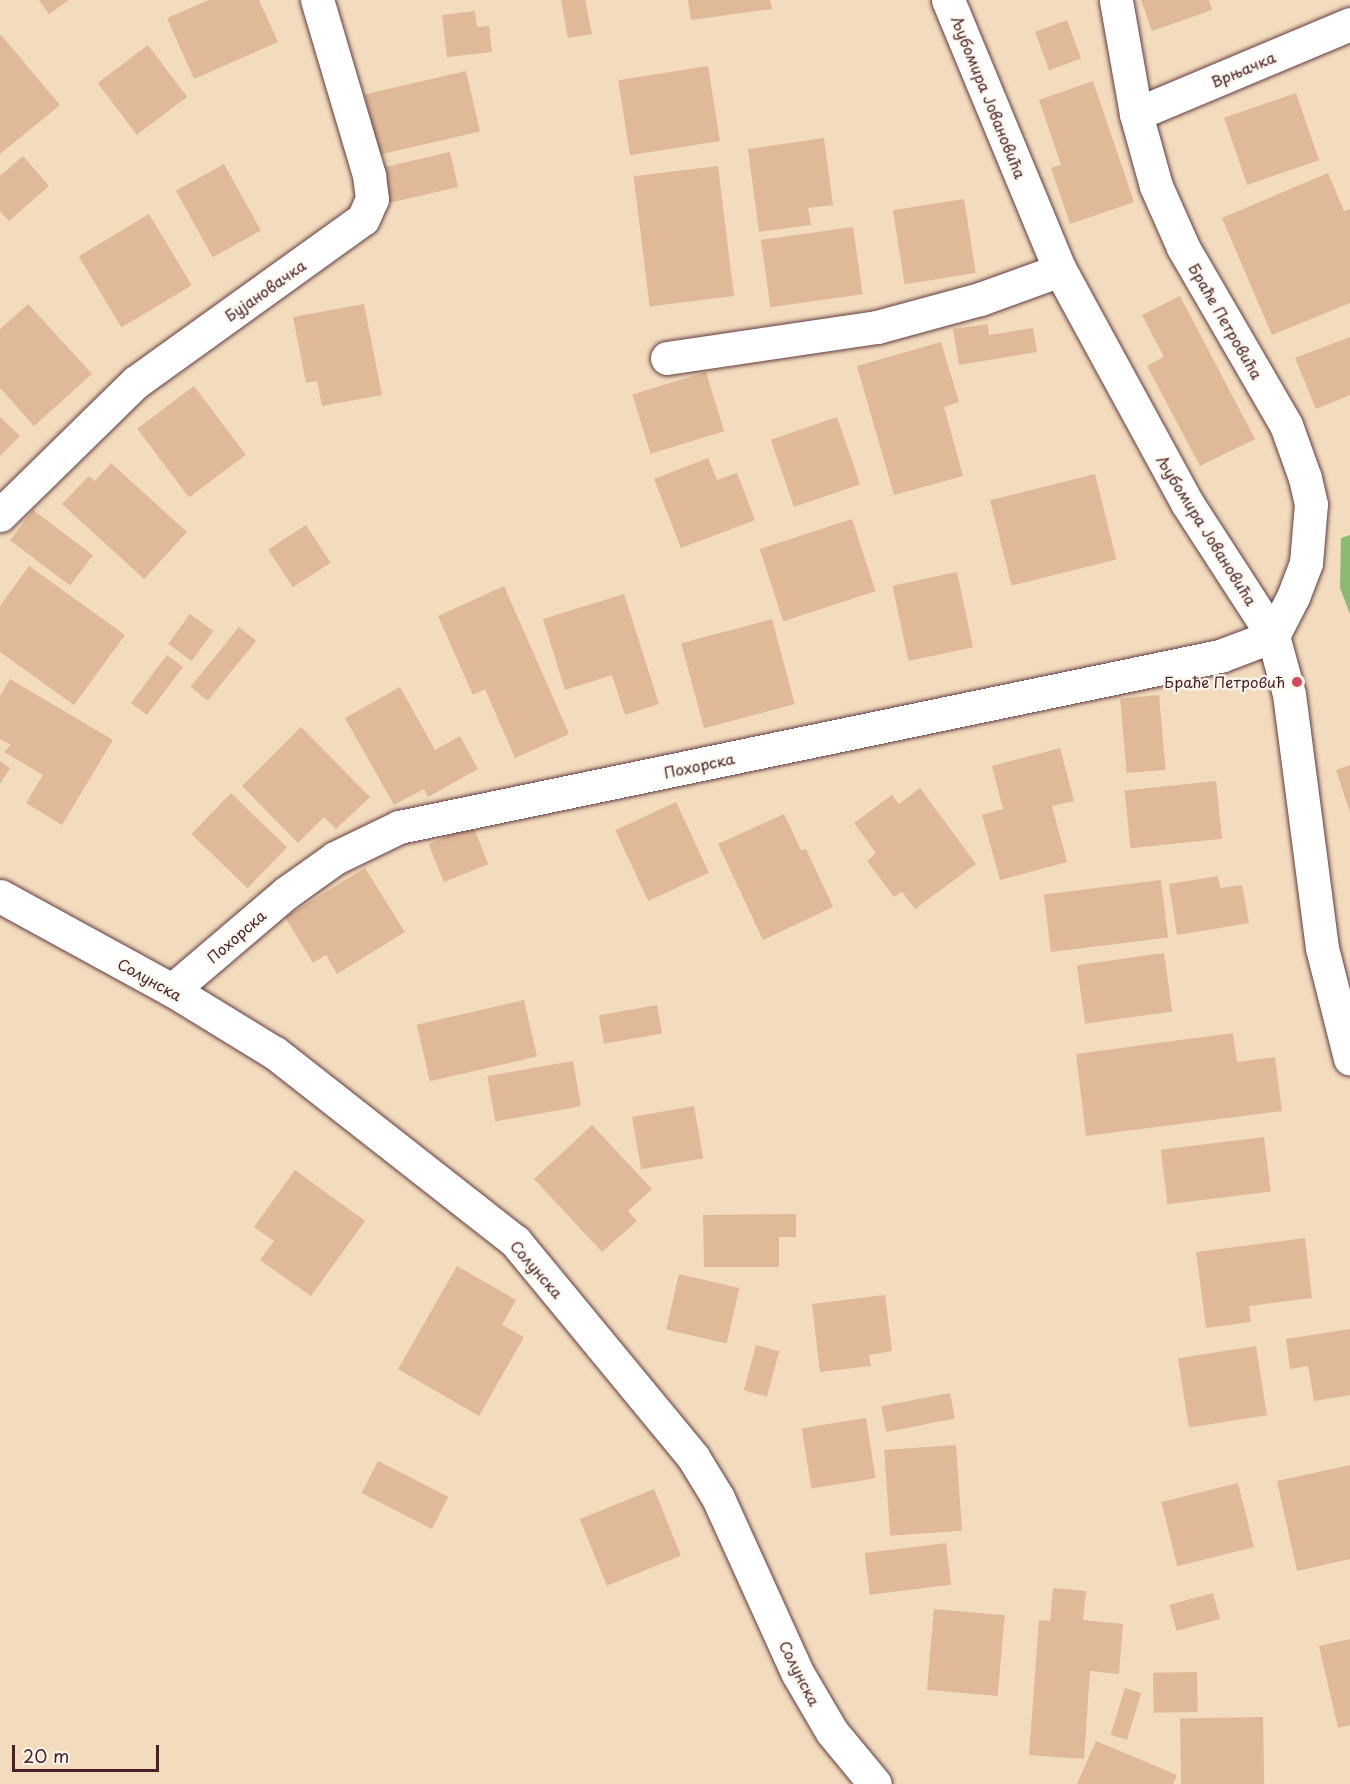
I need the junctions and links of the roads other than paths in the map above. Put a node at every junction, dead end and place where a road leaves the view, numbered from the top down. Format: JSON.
{"nodes":[{"id":1,"x":317,"y":0,"type":"edge"},
{"id":2,"x":948,"y":0,"type":"edge"},
{"id":3,"x":1116,"y":0,"type":"edge"},
{"id":4,"x":1350,"y":24,"type":"edge"},
{"id":5,"x":1136,"y":114,"type":"junction"},
{"id":6,"x":1060,"y":270,"type":"junction"},
{"id":7,"x":667,"y":358,"type":"dead end"},
{"id":8,"x":0,"y":515,"type":"edge"},
{"id":9,"x":1273,"y":636,"type":"junction"},
{"id":10,"x":0,"y":896,"type":"edge"},
{"id":11,"x":172,"y":990,"type":"junction"},
{"id":12,"x":1350,"y":1059,"type":"edge"},
{"id":13,"x":875,"y":1784,"type":"edge"}],
"edges":[{"from":1,"to":8,"type":"street","name":"Бујановачка"},
{"from":2,"to":6,"type":"street","name":"Љубомира Јовановића"},
{"from":3,"to":5,"type":"street","name":"Браће Петровића"},
{"from":4,"to":5,"type":"street","name":"Врњачка"},
{"from":5,"to":9,"type":"street","name":"Браће Петровића"},
{"from":6,"to":7,"type":"street"},
{"from":6,"to":9,"type":"street","name":"Љубомира Јовановића"},
{"from":9,"to":11,"type":"street","name":"Похорска"},
{"from":9,"to":12,"type":"street","name":"Љубомира Јовановића"},
{"from":10,"to":11,"type":"street","name":"Солунска"},
{"from":11,"to":13,"type":"street","name":"Солунска"}]}
